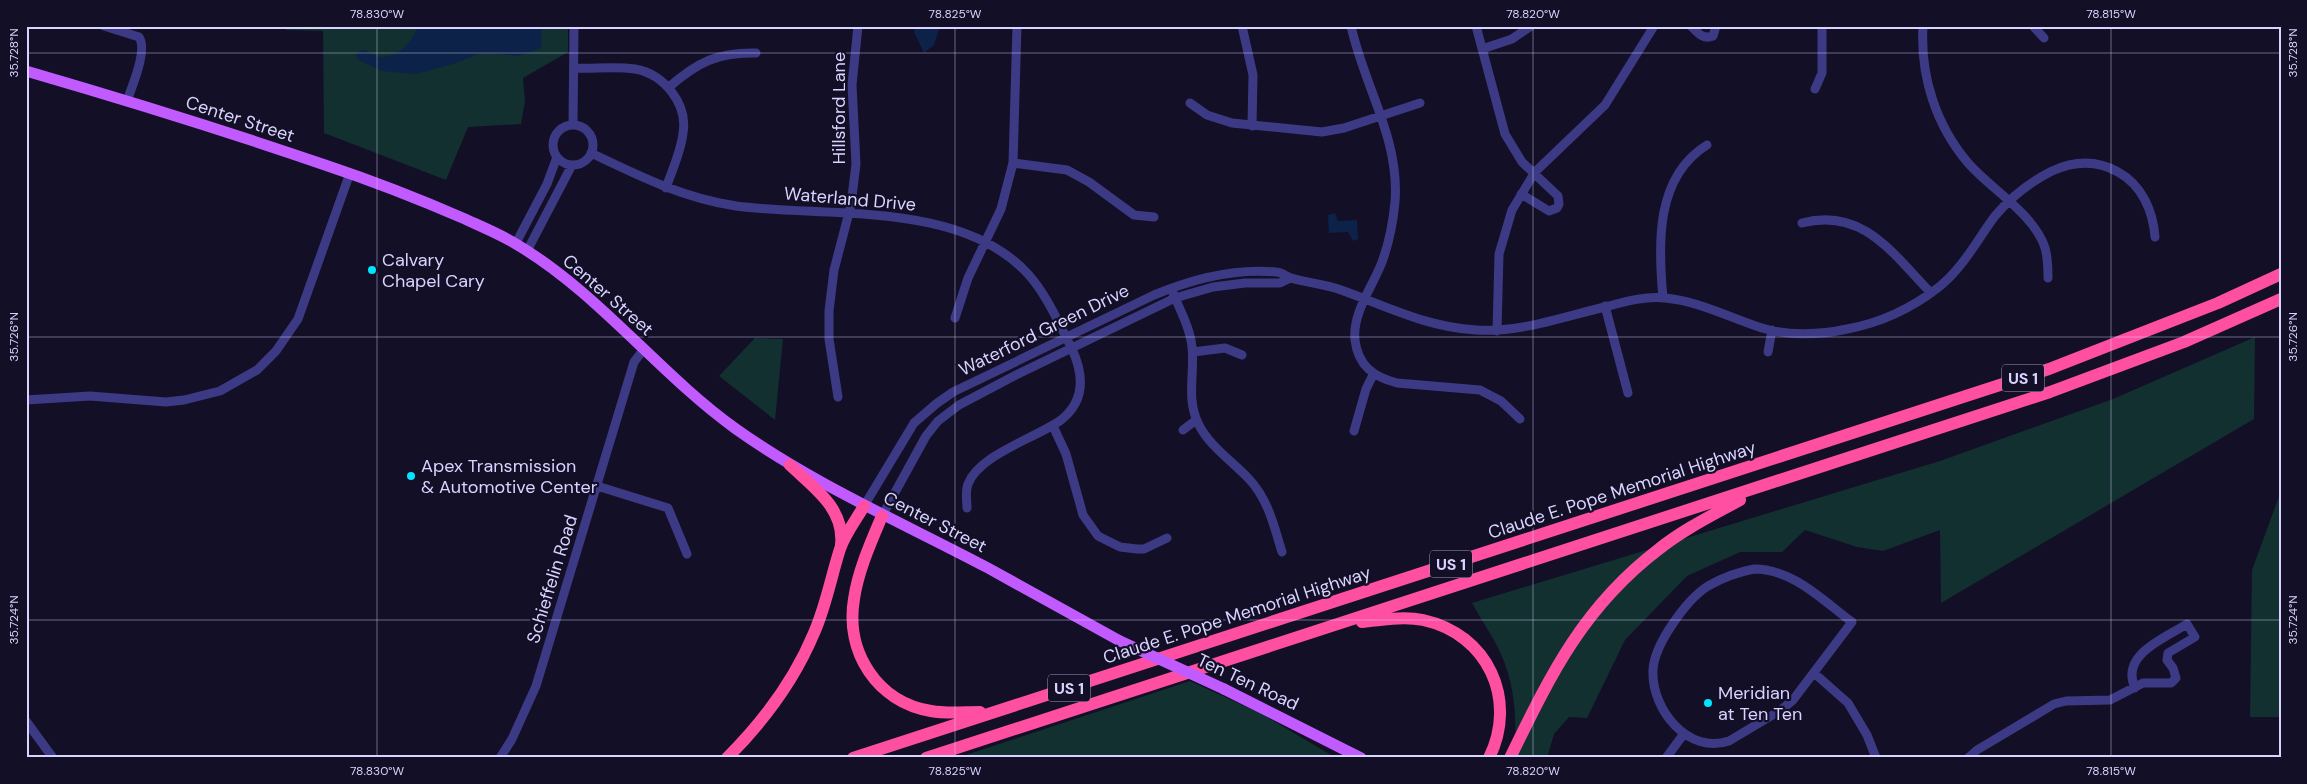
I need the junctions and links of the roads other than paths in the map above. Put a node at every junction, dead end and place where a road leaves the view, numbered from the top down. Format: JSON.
{"nodes":[{"id":1,"x":104,"y":26,"type":"edge"},
{"id":2,"x":574,"y":26,"type":"edge"},
{"id":3,"x":858,"y":26,"type":"edge"},
{"id":4,"x":1016,"y":26,"type":"edge"},
{"id":5,"x":1242,"y":26,"type":"edge"},
{"id":6,"x":1351,"y":26,"type":"edge"},
{"id":7,"x":1476,"y":26,"type":"edge"},
{"id":8,"x":1531,"y":26,"type":"edge"},
{"id":9,"x":1654,"y":26,"type":"edge"},
{"id":10,"x":1691,"y":26,"type":"edge"},
{"id":11,"x":1716,"y":26,"type":"edge"},
{"id":12,"x":1822,"y":26,"type":"edge"},
{"id":13,"x":1923,"y":26,"type":"edge"},
{"id":14,"x":2033,"y":26,"type":"edge"},
{"id":15,"x":2044,"y":38,"type":"dead end"},
{"id":16,"x":1482,"y":49,"type":"junction"},
{"id":17,"x":756,"y":53,"type":"dead end"},
{"id":18,"x":574,"y":68,"type":"junction"},
{"id":19,"x":26,"y":71,"type":"edge"},
{"id":20,"x":669,"y":87,"type":"junction"},
{"id":21,"x":1815,"y":89,"type":"dead end"},
{"id":22,"x":127,"y":101,"type":"junction"},
{"id":23,"x":1190,"y":103,"type":"dead end"},
{"id":24,"x":1420,"y":103,"type":"dead end"},
{"id":25,"x":1382,"y":116,"type":"junction"},
{"id":26,"x":573,"y":125,"type":"junction"},
{"id":27,"x":1252,"y":126,"type":"junction"},
{"id":28,"x":1707,"y":145,"type":"dead end"},
{"id":29,"x":591,"y":154,"type":"junction"},
{"id":30,"x":557,"y":157,"type":"junction"},
{"id":31,"x":1013,"y":163,"type":"junction"},
{"id":32,"x":572,"y":165,"type":"junction"},
{"id":33,"x":1535,"y":172,"type":"junction"},
{"id":34,"x":350,"y":173,"type":"junction"},
{"id":35,"x":666,"y":188,"type":"junction"},
{"id":36,"x":1521,"y":194,"type":"junction"},
{"id":37,"x":2008,"y":201,"type":"junction"},
{"id":38,"x":847,"y":214,"type":"junction"},
{"id":39,"x":1154,"y":217,"type":"dead end"},
{"id":40,"x":1802,"y":223,"type":"dead end"},
{"id":41,"x":2155,"y":237,"type":"dead end"},
{"id":42,"x":516,"y":243,"type":"junction"},
{"id":43,"x":986,"y":243,"type":"junction"},
{"id":44,"x":526,"y":251,"type":"junction"},
{"id":45,"x":2281,"y":274,"type":"edge"},
{"id":46,"x":1290,"y":278,"type":"junction"},
{"id":47,"x":2048,"y":278,"type":"dead end"},
{"id":48,"x":1171,"y":288,"type":"junction"},
{"id":49,"x":1931,"y":293,"type":"junction"},
{"id":50,"x":1175,"y":298,"type":"junction"},
{"id":51,"x":1663,"y":298,"type":"junction"},
{"id":52,"x":2281,"y":299,"type":"edge"},
{"id":53,"x":1365,"y":300,"type":"junction"},
{"id":54,"x":1605,"y":306,"type":"junction"},
{"id":55,"x":955,"y":318,"type":"dead end"},
{"id":56,"x":1772,"y":330,"type":"junction"},
{"id":57,"x":1497,"y":331,"type":"junction"},
{"id":58,"x":1066,"y":338,"type":"junction"},
{"id":59,"x":1071,"y":348,"type":"junction"},
{"id":60,"x":644,"y":349,"type":"junction"},
{"id":61,"x":1193,"y":352,"type":"junction"},
{"id":62,"x":1768,"y":352,"type":"dead end"},
{"id":63,"x":1242,"y":354,"type":"dead end"},
{"id":64,"x":1373,"y":375,"type":"junction"},
{"id":65,"x":1628,"y":393,"type":"dead end"},
{"id":66,"x":838,"y":397,"type":"dead end"},
{"id":67,"x":26,"y":400,"type":"edge"},
{"id":68,"x":1520,"y":419,"type":"dead end"},
{"id":69,"x":1196,"y":420,"type":"junction"},
{"id":70,"x":1053,"y":426,"type":"junction"},
{"id":71,"x":1183,"y":430,"type":"dead end"},
{"id":72,"x":1354,"y":431,"type":"dead end"},
{"id":73,"x":790,"y":465,"type":"junction"},
{"id":74,"x":597,"y":486,"type":"junction"},
{"id":75,"x":1766,"y":486,"type":"junction"},
{"id":76,"x":864,"y":506,"type":"junction"},
{"id":77,"x":967,"y":508,"type":"dead end"},
{"id":78,"x":882,"y":516,"type":"junction"},
{"id":79,"x":1167,"y":538,"type":"dead end"},
{"id":80,"x":841,"y":548,"type":"junction"},
{"id":81,"x":1282,"y":552,"type":"dead end"},
{"id":82,"x":687,"y":554,"type":"dead end"},
{"id":83,"x":1344,"y":622,"type":"junction"},
{"id":84,"x":1120,"y":641,"type":"joint"},
{"id":85,"x":1814,"y":673,"type":"junction"},
{"id":86,"x":2135,"y":688,"type":"junction"},
{"id":87,"x":994,"y":711,"type":"junction"},
{"id":88,"x":26,"y":721,"type":"edge"},
{"id":89,"x":1683,"y":735,"type":"junction"},
{"id":90,"x":53,"y":758,"type":"edge"},
{"id":91,"x":500,"y":758,"type":"edge"},
{"id":92,"x":727,"y":758,"type":"edge"},
{"id":93,"x":853,"y":758,"type":"edge"},
{"id":94,"x":926,"y":758,"type":"edge"},
{"id":95,"x":1360,"y":758,"type":"edge"},
{"id":96,"x":1488,"y":758,"type":"edge"},
{"id":97,"x":1510,"y":758,"type":"edge"},
{"id":98,"x":1666,"y":758,"type":"edge"},
{"id":99,"x":1876,"y":758,"type":"edge"},
{"id":100,"x":1968,"y":758,"type":"edge"}],
"edges":[{"from":1,"to":22,"type":"street"},
{"from":2,"to":18,"type":"street"},
{"from":3,"to":38,"type":"street","name":"Hillsford Lane"},
{"from":4,"to":31,"type":"street"},
{"from":5,"to":27,"type":"street"},
{"from":6,"to":25,"type":"street"},
{"from":7,"to":16,"type":"street"},
{"from":8,"to":16,"type":"street"},
{"from":9,"to":33,"type":"street"},
{"from":10,"to":11,"type":"street"},
{"from":12,"to":21,"type":"street"},
{"from":13,"to":37,"type":"street"},
{"from":14,"to":15,"type":"street"},
{"from":16,"to":33,"type":"street"},
{"from":17,"to":20,"type":"street"},
{"from":18,"to":20,"type":"street"},
{"from":18,"to":26,"type":"street"},
{"from":19,"to":22,"type":"main road","name":"Center Street"},
{"from":20,"to":35,"type":"street"},
{"from":22,"to":34,"type":"main road","name":"Center Street"},
{"from":23,"to":27,"type":"street"},
{"from":24,"to":25,"type":"street"},
{"from":25,"to":27,"type":"street"},
{"from":25,"to":53,"type":"street"},
{"from":26,"to":29,"type":"street"},
{"from":26,"to":30,"type":"street"},
{"from":28,"to":51,"type":"street"},
{"from":29,"to":32,"type":"street"},
{"from":29,"to":35,"type":"street","name":"Waterland Drive"},
{"from":30,"to":32,"type":"street"},
{"from":30,"to":42,"type":"street"},
{"from":31,"to":39,"type":"street"},
{"from":31,"to":43,"type":"street"},
{"from":32,"to":44,"type":"street"},
{"from":33,"to":36,"type":"street"},
{"from":33,"to":36,"type":"street"},
{"from":34,"to":42,"type":"main road","name":"Center Street"},
{"from":34,"to":67,"type":"street"},
{"from":35,"to":38,"type":"street","name":"Waterland Drive"},
{"from":36,"to":57,"type":"street"},
{"from":37,"to":41,"type":"street","name":"Waterford Green Drive"},
{"from":37,"to":47,"type":"street"},
{"from":37,"to":49,"type":"street","name":"Waterford Green Drive"},
{"from":38,"to":43,"type":"street","name":"Waterland Drive"},
{"from":38,"to":66,"type":"street","name":"Hillsford Lane"},
{"from":40,"to":49,"type":"street"},
{"from":42,"to":44,"type":"main road","name":"Center Street"},
{"from":43,"to":55,"type":"street"},
{"from":43,"to":58,"type":"street","name":"Waterland Drive"},
{"from":44,"to":60,"type":"main road","name":"Center Street"},
{"from":45,"to":87,"type":"highway","name":"Claude E. Pope Memorial Highway","number":"US 1"},
{"from":46,"to":48,"type":"street","name":"Waterford Green Drive"},
{"from":46,"to":50,"type":"street","name":"Waterford Green Drive"},
{"from":46,"to":53,"type":"street","name":"Waterford Green Drive"},
{"from":48,"to":50,"type":"street"},
{"from":48,"to":58,"type":"street","name":"Waterford Green Drive"},
{"from":49,"to":56,"type":"street","name":"Waterford Green Drive"},
{"from":50,"to":59,"type":"street","name":"Waterford Green Drive"},
{"from":50,"to":61,"type":"street"},
{"from":51,"to":54,"type":"street","name":"Waterford Green Drive"},
{"from":51,"to":56,"type":"street","name":"Waterford Green Drive"},
{"from":52,"to":75,"type":"highway","number":"US 1"},
{"from":53,"to":57,"type":"street","name":"Waterford Green Drive"},
{"from":53,"to":64,"type":"street"},
{"from":54,"to":57,"type":"street","name":"Waterford Green Drive"},
{"from":54,"to":65,"type":"street"},
{"from":56,"to":62,"type":"street"},
{"from":58,"to":59,"type":"street","name":"Waterland Drive"},
{"from":58,"to":76,"type":"street","name":"Waterford Green Drive"},
{"from":59,"to":70,"type":"street","name":"Waterland Drive"},
{"from":59,"to":78,"type":"street","name":"Waterford Green Drive"},
{"from":60,"to":73,"type":"main road","name":"Center Street"},
{"from":60,"to":74,"type":"street","name":"Schieffelin Road"},
{"from":61,"to":63,"type":"street"},
{"from":61,"to":69,"type":"street"},
{"from":64,"to":68,"type":"street"},
{"from":64,"to":72,"type":"street"},
{"from":69,"to":71,"type":"street"},
{"from":69,"to":81,"type":"street"},
{"from":70,"to":77,"type":"street","name":"Waterland Drive"},
{"from":70,"to":79,"type":"street"},
{"from":73,"to":76,"type":"main road","name":"Center Street"},
{"from":73,"to":80,"type":"highway"},
{"from":74,"to":82,"type":"street"},
{"from":74,"to":91,"type":"street","name":"Schieffelin Road"},
{"from":75,"to":83,"type":"highway","number":"US 1"},
{"from":75,"to":97,"type":"highway"},
{"from":76,"to":78,"type":"main road","name":"Center Street"},
{"from":76,"to":80,"type":"highway"},
{"from":78,"to":84,"type":"main road","name":"Center Street"},
{"from":78,"to":87,"type":"highway"},
{"from":80,"to":92,"type":"highway"},
{"from":83,"to":94,"type":"highway","number":"US 1"},
{"from":83,"to":96,"type":"highway"},
{"from":84,"to":95,"type":"main road","name":"Ten Ten Road","bridge":true},
{"from":85,"to":89,"type":"street"},
{"from":85,"to":89,"type":"street"},
{"from":85,"to":99,"type":"street"},
{"from":86,"to":86,"type":"street"},
{"from":86,"to":100,"type":"street"},
{"from":87,"to":93,"type":"highway","name":"Claude E. Pope Memorial Highway","number":"US 1"},
{"from":88,"to":90,"type":"street"},
{"from":89,"to":98,"type":"street"}]}
